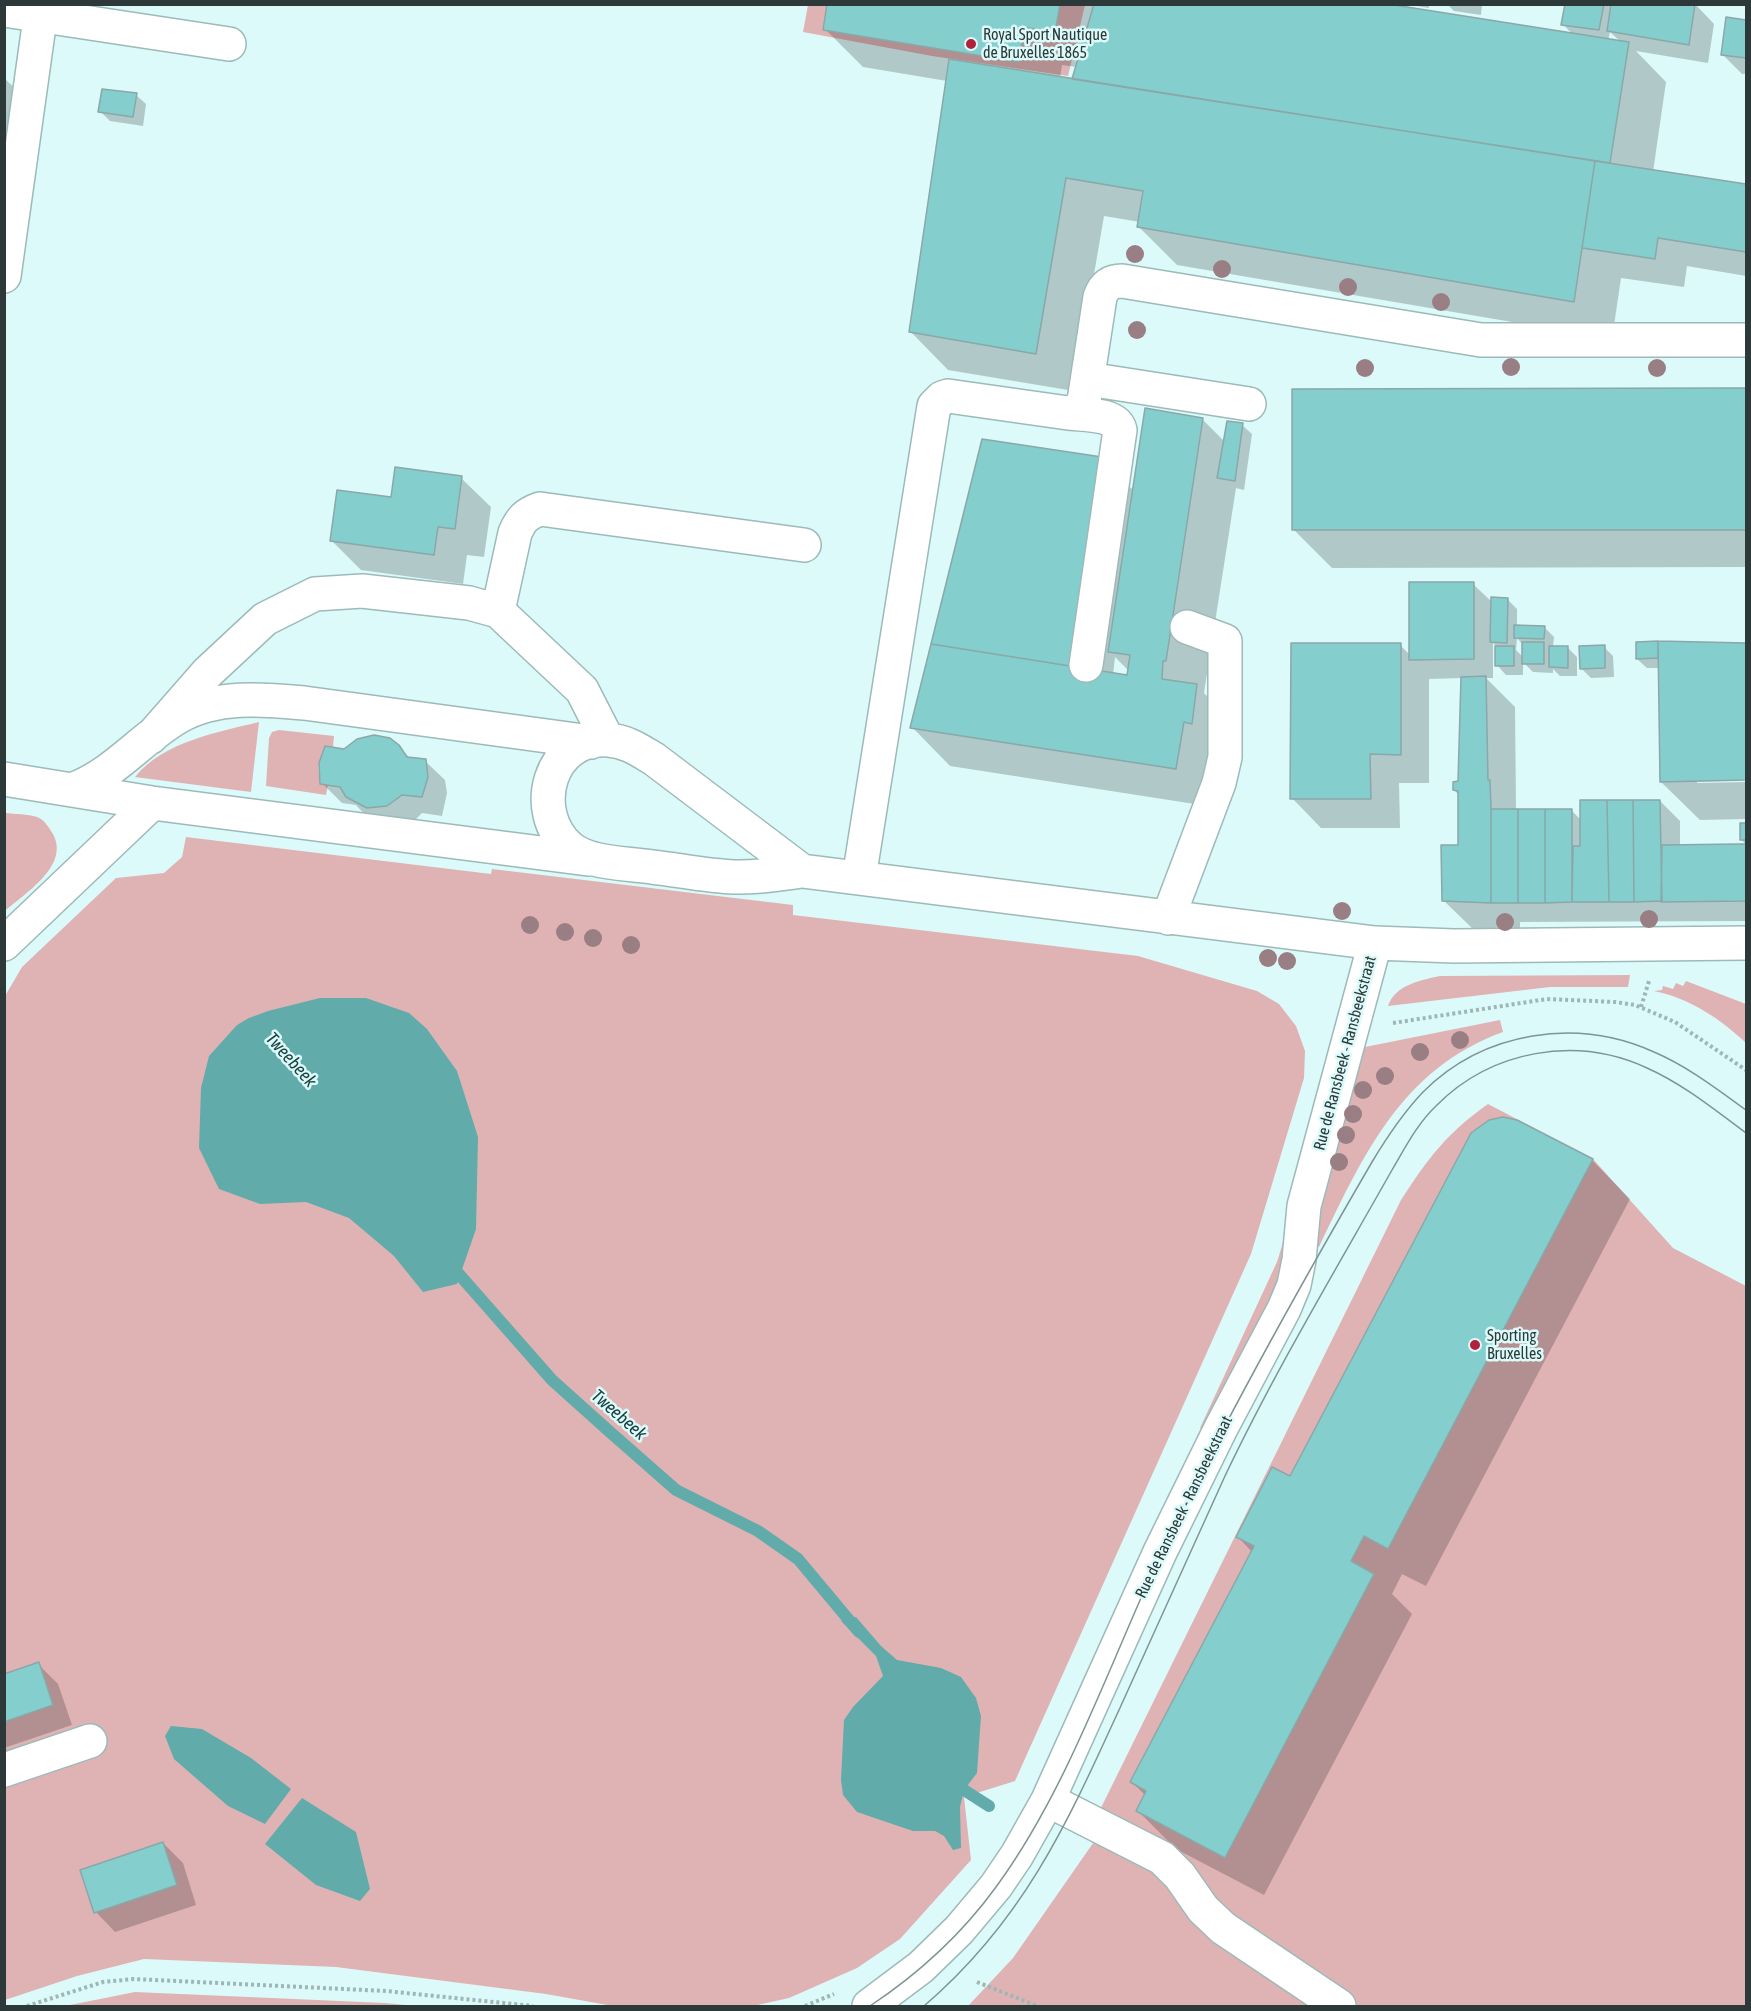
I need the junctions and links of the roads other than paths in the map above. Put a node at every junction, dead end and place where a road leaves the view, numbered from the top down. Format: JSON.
{"nodes":[{"id":1,"x":4,"y":10,"type":"edge"},
{"id":2,"x":41,"y":10,"type":"edge"},
{"id":3,"x":229,"y":44,"type":"dead end"},
{"id":4,"x":4,"y":276,"type":"edge"},
{"id":5,"x":1746,"y":340,"type":"edge"},
{"id":6,"x":1088,"y":379,"type":"junction"},
{"id":7,"x":1249,"y":404,"type":"dead end"},
{"id":8,"x":1068,"y":413,"type":"junction"},
{"id":9,"x":804,"y":545,"type":"dead end"},
{"id":10,"x":498,"y":611,"type":"junction"},
{"id":11,"x":1187,"y":627,"type":"dead end"},
{"id":12,"x":1086,"y":665,"type":"dead end"},
{"id":13,"x":151,"y":737,"type":"junction"},
{"id":14,"x":599,"y":741,"type":"junction"},
{"id":15,"x":4,"y":779,"type":"edge"},
{"id":16,"x":72,"y":790,"type":"junction"},
{"id":17,"x":152,"y":803,"type":"junction"},
{"id":18,"x":593,"y":859,"type":"junction"},
{"id":19,"x":802,"y":871,"type":"junction"},
{"id":20,"x":859,"y":878,"type":"junction"},
{"id":21,"x":1168,"y":918,"type":"junction"},
{"id":22,"x":1375,"y":943,"type":"junction"},
{"id":23,"x":4,"y":944,"type":"edge"},
{"id":24,"x":1746,"y":944,"type":"edge"},
{"id":25,"x":90,"y":1741,"type":"dead end"},
{"id":26,"x":4,"y":1770,"type":"edge"},
{"id":27,"x":1048,"y":1800,"type":"junction"},
{"id":28,"x":869,"y":2007,"type":"edge"},
{"id":29,"x":1339,"y":2007,"type":"edge"}],
"edges":[{"from":1,"to":2,"type":"street"},
{"from":2,"to":3,"type":"street"},
{"from":2,"to":4,"type":"street"},
{"from":5,"to":6,"type":"street"},
{"from":6,"to":7,"type":"street"},
{"from":6,"to":8,"type":"street"},
{"from":8,"to":12,"type":"street"},
{"from":8,"to":20,"type":"street"},
{"from":9,"to":10,"type":"street"},
{"from":10,"to":13,"type":"street"},
{"from":10,"to":14,"type":"street"},
{"from":11,"to":21,"type":"street"},
{"from":13,"to":14,"type":"street"},
{"from":13,"to":16,"type":"street"},
{"from":14,"to":18,"type":"street","name":"Rue de Ransbeek - Ransbeekstraat"},
{"from":14,"to":19,"type":"street"},
{"from":15,"to":16,"type":"street"},
{"from":16,"to":17,"type":"street"},
{"from":17,"to":18,"type":"street"},
{"from":17,"to":23,"type":"street"},
{"from":18,"to":19,"type":"street","name":"Rue de Ransbeek - Ransbeekstraat"},
{"from":19,"to":20,"type":"street","name":"Rue de Ransbeek - Ransbeekstraat"},
{"from":20,"to":21,"type":"street","name":"Rue de Ransbeek - Ransbeekstraat"},
{"from":21,"to":22,"type":"street","name":"Rue de Ransbeek - Ransbeekstraat"},
{"from":22,"to":24,"type":"street","name":"Rue de Ransbeek - Ransbeekstraat"},
{"from":22,"to":27,"type":"street","name":"Rue de Ransbeek - Ransbeekstraat"},
{"from":25,"to":26,"type":"street"},
{"from":27,"to":28,"type":"street","name":"Rue de Ransbeek - Ransbeekstraat"},
{"from":27,"to":29,"type":"street"}]}
